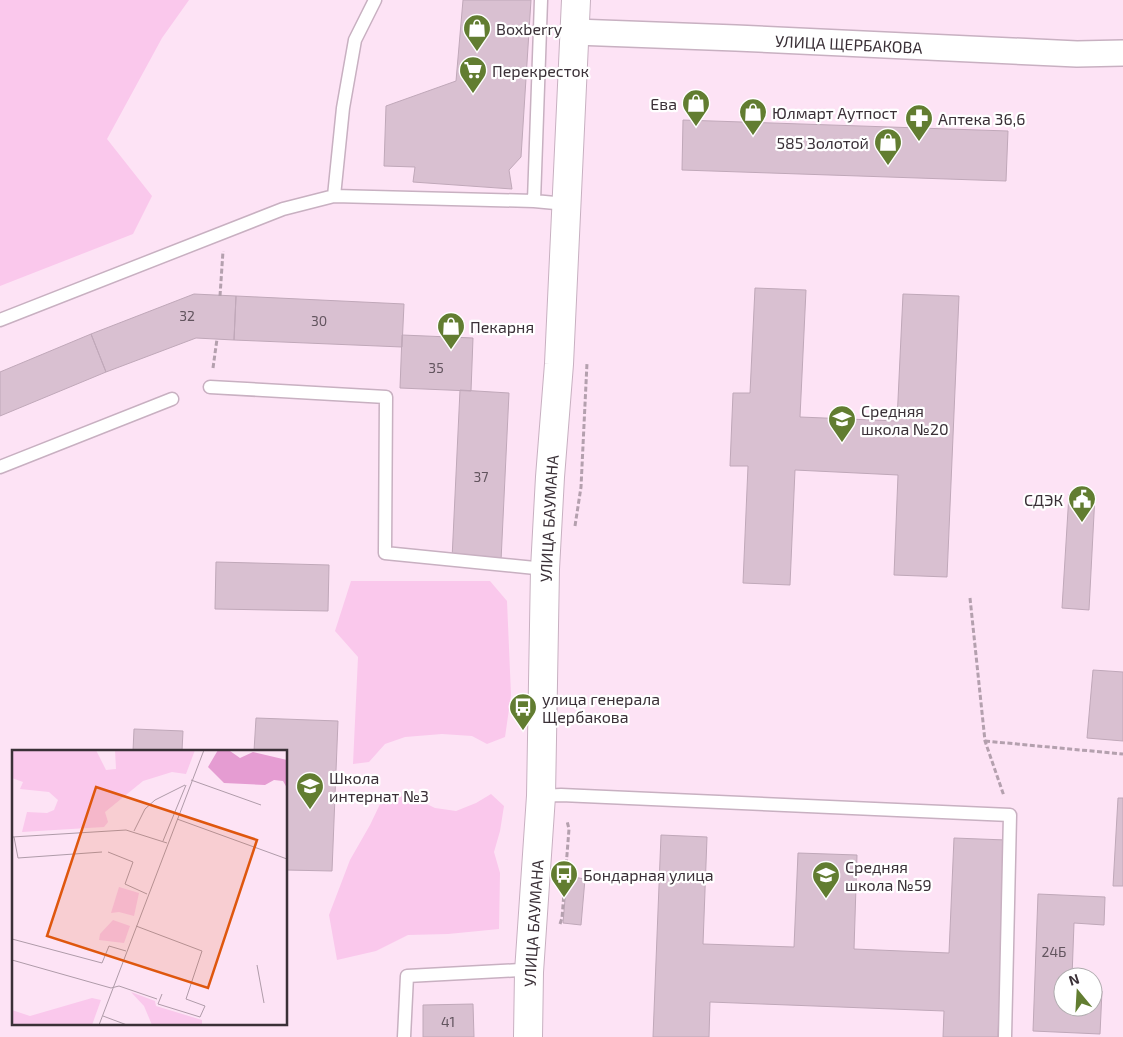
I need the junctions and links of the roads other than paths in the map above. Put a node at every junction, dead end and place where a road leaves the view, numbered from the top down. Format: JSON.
{"nodes":[{"id":1,"x":376,"y":0,"type":"edge"},
{"id":2,"x":541,"y":0,"type":"edge"},
{"id":3,"x":576,"y":0,"type":"edge"},
{"id":4,"x":575,"y":32,"type":"junction"},
{"id":5,"x":1123,"y":53,"type":"edge"},
{"id":6,"x":334,"y":196,"type":"junction"},
{"id":7,"x":534,"y":201,"type":"junction"},
{"id":8,"x":566,"y":204,"type":"junction"},
{"id":9,"x":0,"y":320,"type":"edge"},
{"id":10,"x":210,"y":386,"type":"road end"},
{"id":11,"x":172,"y":399,"type":"dead end"},
{"id":12,"x":0,"y":467,"type":"edge"},
{"id":13,"x":545,"y":569,"type":"junction"},
{"id":14,"x":541,"y":796,"type":"junction"},
{"id":15,"x":529,"y":972,"type":"junction"},
{"id":16,"x":404,"y":1037,"type":"edge"},
{"id":17,"x":528,"y":1037,"type":"edge"},
{"id":18,"x":1005,"y":1037,"type":"edge"}],
"edges":[{"from":1,"to":6,"type":"lane"},
{"from":2,"to":7,"type":"lane"},
{"from":3,"to":4,"type":"street","name":"УЛИЦА БАУМАНА"},
{"from":4,"to":5,"type":"street","name":"УЛИЦА ЩЕРБАКОВА"},
{"from":4,"to":8,"type":"street","name":"УЛИЦА БАУМАНА"},
{"from":6,"to":7,"type":"lane"},
{"from":6,"to":9,"type":"lane"},
{"from":7,"to":8,"type":"lane"},
{"from":8,"to":13,"type":"street","name":"УЛИЦА БАУМАНА"},
{"from":10,"to":13,"type":"lane"},
{"from":11,"to":12,"type":"lane"},
{"from":13,"to":14,"type":"street","name":"УЛИЦА БАУМАНА"},
{"from":14,"to":15,"type":"street","name":"УЛИЦА БАУМАНА"},
{"from":14,"to":18,"type":"lane"},
{"from":15,"to":16,"type":"lane"},
{"from":15,"to":17,"type":"street","name":"УЛИЦА БАУМАНА"}]}
